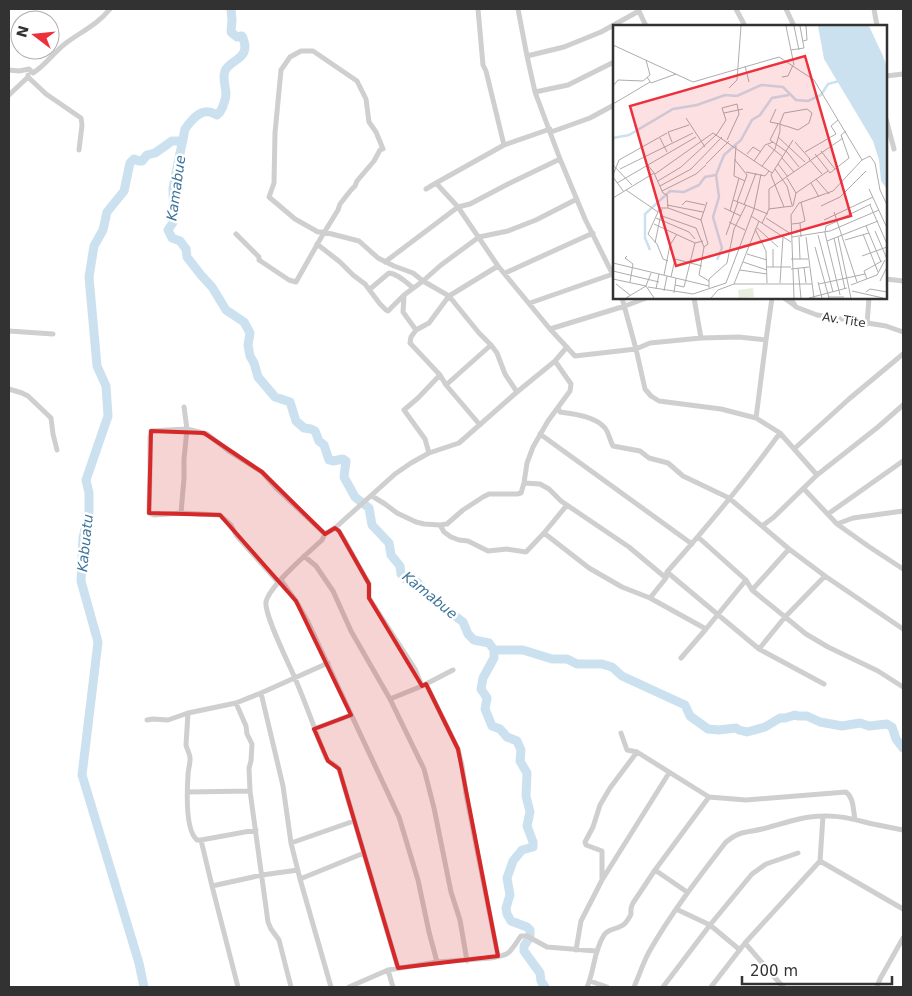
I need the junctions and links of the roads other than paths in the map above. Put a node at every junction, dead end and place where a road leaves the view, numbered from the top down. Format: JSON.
{"nodes":[{"id":1,"x":110,"y":9,"type":"edge"},
{"id":2,"x":478,"y":9,"type":"edge"},
{"id":3,"x":518,"y":9,"type":"edge"},
{"id":4,"x":736,"y":9,"type":"edge"},
{"id":5,"x":786,"y":9,"type":"edge"},
{"id":6,"x":874,"y":9,"type":"edge"},
{"id":7,"x":639,"y":10,"type":"edge"},
{"id":8,"x":613,"y":25,"type":"edge"},
{"id":9,"x":613,"y":25,"type":"edge"},
{"id":10,"x":646,"y":25,"type":"edge"},
{"id":11,"x":744,"y":25,"type":"edge"},
{"id":12,"x":794,"y":25,"type":"edge"},
{"id":13,"x":876,"y":25,"type":"edge"},
{"id":14,"x":527,"y":56,"type":"junction"},
{"id":15,"x":613,"y":62,"type":"edge"},
{"id":16,"x":29,"y":69,"type":"junction"},
{"id":17,"x":9,"y":70,"type":"edge"},
{"id":18,"x":903,"y":74,"type":"edge"},
{"id":19,"x":887,"y":76,"type":"edge"},
{"id":20,"x":28,"y":78,"type":"junction"},
{"id":21,"x":535,"y":92,"type":"junction"},
{"id":22,"x":9,"y":95,"type":"edge"},
{"id":23,"x":613,"y":106,"type":"edge"},
{"id":24,"x":887,"y":123,"type":"edge"},
{"id":25,"x":550,"y":130,"type":"junction"},
{"id":26,"x":504,"y":145,"type":"junction"},
{"id":27,"x":894,"y":149,"type":"dead end"},
{"id":28,"x":79,"y":150,"type":"dead end"},
{"id":29,"x":560,"y":159,"type":"junction"},
{"id":30,"x":436,"y":183,"type":"junction"},
{"id":31,"x":426,"y":189,"type":"dead end"},
{"id":32,"x":577,"y":199,"type":"junction"},
{"id":33,"x":458,"y":207,"type":"junction"},
{"id":34,"x":324,"y":232,"type":"junction"},
{"id":35,"x":236,"y":234,"type":"dead end"},
{"id":36,"x":594,"y":234,"type":"junction"},
{"id":37,"x":479,"y":237,"type":"junction"},
{"id":38,"x":317,"y":244,"type":"junction"},
{"id":39,"x":385,"y":262,"type":"junction"},
{"id":40,"x":498,"y":266,"type":"junction"},
{"id":41,"x":505,"y":273,"type":"junction"},
{"id":42,"x":613,"y":273,"type":"edge"},
{"id":43,"x":613,"y":275,"type":"edge"},
{"id":44,"x":887,"y":279,"type":"edge"},
{"id":45,"x":423,"y":281,"type":"junction"},
{"id":46,"x":903,"y":281,"type":"edge"},
{"id":47,"x":413,"y":288,"type":"junction"},
{"id":48,"x":370,"y":289,"type":"junction"},
{"id":49,"x":404,"y":296,"type":"junction"},
{"id":50,"x":449,"y":296,"type":"junction"},
{"id":51,"x":622,"y":299,"type":"edge"},
{"id":52,"x":643,"y":299,"type":"edge"},
{"id":53,"x":694,"y":299,"type":"edge"},
{"id":54,"x":772,"y":299,"type":"edge"},
{"id":55,"x":785,"y":299,"type":"edge"},
{"id":56,"x":791,"y":299,"type":"edge"},
{"id":57,"x":869,"y":299,"type":"edge"},
{"id":58,"x":530,"y":303,"type":"junction"},
{"id":59,"x":625,"y":306,"type":"junction"},
{"id":60,"x":796,"y":307,"type":"junction"},
{"id":61,"x":867,"y":324,"type":"junction"},
{"id":62,"x":550,"y":329,"type":"junction"},
{"id":63,"x":416,"y":330,"type":"junction"},
{"id":64,"x":9,"y":331,"type":"edge"},
{"id":65,"x":903,"y":332,"type":"edge"},
{"id":66,"x":54,"y":334,"type":"dead end"},
{"id":67,"x":701,"y":338,"type":"junction"},
{"id":68,"x":766,"y":340,"type":"junction"},
{"id":69,"x":491,"y":345,"type":"junction"},
{"id":70,"x":566,"y":347,"type":"junction"},
{"id":71,"x":636,"y":349,"type":"junction"},
{"id":72,"x":903,"y":354,"type":"edge"},
{"id":73,"x":555,"y":361,"type":"junction"},
{"id":74,"x":440,"y":375,"type":"junction"},
{"id":75,"x":446,"y":385,"type":"junction"},
{"id":76,"x":9,"y":389,"type":"edge"},
{"id":77,"x":517,"y":392,"type":"junction"},
{"id":78,"x":903,"y":405,"type":"edge"},
{"id":79,"x":184,"y":406,"type":"dead end"},
{"id":80,"x":558,"y":408,"type":"junction"},
{"id":81,"x":756,"y":418,"type":"junction"},
{"id":82,"x":480,"y":425,"type":"junction"},
{"id":83,"x":187,"y":429,"type":"junction"},
{"id":84,"x":780,"y":433,"type":"junction"},
{"id":85,"x":540,"y":434,"type":"junction"},
{"id":86,"x":794,"y":448,"type":"junction"},
{"id":87,"x":57,"y":450,"type":"dead end"},
{"id":88,"x":428,"y":453,"type":"junction"},
{"id":89,"x":903,"y":461,"type":"edge"},
{"id":90,"x":817,"y":475,"type":"junction"},
{"id":91,"x":524,"y":483,"type":"junction"},
{"id":92,"x":804,"y":489,"type":"junction"},
{"id":93,"x":372,"y":496,"type":"junction"},
{"id":94,"x":729,"y":498,"type":"junction"},
{"id":95,"x":567,"y":505,"type":"junction"},
{"id":96,"x":903,"y":511,"type":"edge"},
{"id":97,"x":181,"y":513,"type":"junction"},
{"id":98,"x":828,"y":514,"type":"junction"},
{"id":99,"x":837,"y":524,"type":"junction"},
{"id":100,"x":440,"y":525,"type":"junction"},
{"id":101,"x":762,"y":526,"type":"junction"},
{"id":102,"x":335,"y":528,"type":"junction"},
{"id":103,"x":544,"y":533,"type":"junction"},
{"id":104,"x":326,"y":534,"type":"junction"},
{"id":105,"x":698,"y":538,"type":"junction"},
{"id":106,"x":692,"y":544,"type":"junction"},
{"id":107,"x":789,"y":549,"type":"junction"},
{"id":108,"x":304,"y":556,"type":"junction"},
{"id":109,"x":903,"y":569,"type":"edge"},
{"id":110,"x":667,"y":575,"type":"junction"},
{"id":111,"x":825,"y":576,"type":"junction"},
{"id":112,"x":746,"y":580,"type":"junction"},
{"id":113,"x":279,"y":581,"type":"junction"},
{"id":114,"x":752,"y":590,"type":"junction"},
{"id":115,"x":650,"y":598,"type":"junction"},
{"id":116,"x":717,"y":614,"type":"junction"},
{"id":117,"x":785,"y":617,"type":"junction"},
{"id":118,"x":706,"y":628,"type":"junction"},
{"id":119,"x":903,"y":629,"type":"edge"},
{"id":120,"x":759,"y":649,"type":"junction"},
{"id":121,"x":681,"y":658,"type":"dead end"},
{"id":122,"x":328,"y":663,"type":"junction"},
{"id":123,"x":453,"y":670,"type":"dead end"},
{"id":124,"x":295,"y":678,"type":"junction"},
{"id":125,"x":824,"y":684,"type":"dead end"},
{"id":126,"x":424,"y":685,"type":"junction"},
{"id":127,"x":903,"y":687,"type":"edge"},
{"id":128,"x":261,"y":693,"type":"junction"},
{"id":129,"x":390,"y":699,"type":"junction"},
{"id":130,"x":236,"y":703,"type":"junction"},
{"id":131,"x":188,"y":713,"type":"junction"},
{"id":132,"x":351,"y":715,"type":"junction"},
{"id":133,"x":148,"y":720,"type":"dead end"},
{"id":134,"x":314,"y":729,"type":"junction"},
{"id":135,"x":621,"y":733,"type":"dead end"},
{"id":136,"x":637,"y":752,"type":"junction"},
{"id":137,"x":669,"y":773,"type":"junction"},
{"id":138,"x":250,"y":791,"type":"junction"},
{"id":139,"x":188,"y":792,"type":"junction"},
{"id":140,"x":709,"y":797,"type":"junction"},
{"id":141,"x":823,"y":816,"type":"junction"},
{"id":142,"x":855,"y":819,"type":"junction"},
{"id":143,"x":354,"y":821,"type":"junction"},
{"id":144,"x":256,"y":830,"type":"junction"},
{"id":145,"x":903,"y":830,"type":"edge"},
{"id":146,"x":201,"y":840,"type":"junction"},
{"id":147,"x":291,"y":843,"type":"junction"},
{"id":148,"x":364,"y":853,"type":"junction"},
{"id":149,"x":798,"y":853,"type":"dead end"},
{"id":150,"x":820,"y":861,"type":"junction"},
{"id":151,"x":298,"y":870,"type":"junction"},
{"id":152,"x":655,"y":870,"type":"junction"},
{"id":153,"x":262,"y":875,"type":"junction"},
{"id":154,"x":300,"y":879,"type":"junction"},
{"id":155,"x":602,"y":880,"type":"junction"},
{"id":156,"x":212,"y":886,"type":"junction"},
{"id":157,"x":687,"y":892,"type":"junction"},
{"id":158,"x":676,"y":909,"type":"junction"},
{"id":159,"x":903,"y":909,"type":"edge"},
{"id":160,"x":710,"y":925,"type":"junction"},
{"id":161,"x":903,"y":938,"type":"edge"},
{"id":162,"x":745,"y":943,"type":"junction"},
{"id":163,"x":576,"y":950,"type":"junction"},
{"id":164,"x":740,"y":950,"type":"junction"},
{"id":165,"x":596,"y":951,"type":"junction"},
{"id":166,"x":498,"y":956,"type":"junction"},
{"id":167,"x":467,"y":961,"type":"junction"},
{"id":168,"x":437,"y":962,"type":"junction"},
{"id":169,"x":398,"y":968,"type":"junction"},
{"id":170,"x":388,"y":970,"type":"junction"},
{"id":171,"x":590,"y":981,"type":"junction"},
{"id":172,"x":238,"y":987,"type":"edge"},
{"id":173,"x":291,"y":987,"type":"edge"},
{"id":174,"x":331,"y":987,"type":"edge"},
{"id":175,"x":349,"y":987,"type":"edge"},
{"id":176,"x":393,"y":987,"type":"edge"},
{"id":177,"x":587,"y":987,"type":"edge"},
{"id":178,"x":607,"y":987,"type":"edge"},
{"id":179,"x":634,"y":987,"type":"edge"},
{"id":180,"x":663,"y":987,"type":"edge"},
{"id":181,"x":711,"y":987,"type":"edge"},
{"id":182,"x":783,"y":987,"type":"edge"},
{"id":183,"x":877,"y":987,"type":"edge"}],
"edges":[{"from":1,"to":16,"type":"street"},
{"from":2,"to":26,"type":"street"},
{"from":3,"to":14,"type":"street"},
{"from":4,"to":11,"type":"street"},
{"from":5,"to":12,"type":"street"},
{"from":6,"to":13,"type":"street"},
{"from":7,"to":9,"type":"street"},
{"from":7,"to":10,"type":"street"},
{"from":8,"to":14,"type":"street"},
{"from":14,"to":21,"type":"street"},
{"from":15,"to":21,"type":"street"},
{"from":16,"to":17,"type":"street"},
{"from":16,"to":20,"type":"street"},
{"from":18,"to":19,"type":"street"},
{"from":20,"to":22,"type":"street"},
{"from":20,"to":28,"type":"street"},
{"from":21,"to":25,"type":"street"},
{"from":23,"to":25,"type":"street"},
{"from":24,"to":27,"type":"street"},
{"from":25,"to":26,"type":"street"},
{"from":25,"to":29,"type":"street"},
{"from":26,"to":30,"type":"street"},
{"from":29,"to":32,"type":"street"},
{"from":29,"to":33,"type":"street"},
{"from":30,"to":31,"type":"street"},
{"from":30,"to":33,"type":"street"},
{"from":32,"to":36,"type":"street"},
{"from":32,"to":37,"type":"street"},
{"from":33,"to":37,"type":"street"},
{"from":33,"to":39,"type":"street"},
{"from":34,"to":34,"type":"street"},
{"from":34,"to":38,"type":"street"},
{"from":34,"to":39,"type":"street"},
{"from":35,"to":38,"type":"street"},
{"from":36,"to":41,"type":"street"},
{"from":36,"to":42,"type":"street"},
{"from":37,"to":40,"type":"street"},
{"from":37,"to":45,"type":"street"},
{"from":38,"to":48,"type":"street"},
{"from":39,"to":45,"type":"street"},
{"from":40,"to":41,"type":"street"},
{"from":40,"to":50,"type":"street"},
{"from":41,"to":58,"type":"street"},
{"from":43,"to":58,"type":"street"},
{"from":44,"to":46,"type":"street"},
{"from":45,"to":47,"type":"street"},
{"from":45,"to":50,"type":"street"},
{"from":47,"to":48,"type":"street"},
{"from":47,"to":49,"type":"street"},
{"from":48,"to":49,"type":"street"},
{"from":49,"to":63,"type":"street"},
{"from":50,"to":63,"type":"street"},
{"from":50,"to":69,"type":"street"},
{"from":51,"to":59,"type":"street"},
{"from":52,"to":59,"type":"street"},
{"from":53,"to":67,"type":"street"},
{"from":54,"to":68,"type":"street"},
{"from":55,"to":60,"type":"street","name":"Av. Tite"},
{"from":56,"to":60,"type":"street"},
{"from":57,"to":61,"type":"street"},
{"from":58,"to":62,"type":"street"},
{"from":59,"to":62,"type":"street"},
{"from":59,"to":71,"type":"street"},
{"from":60,"to":61,"type":"street","name":"Av. Tite"},
{"from":61,"to":65,"type":"street","name":"Av. Tite"},
{"from":62,"to":70,"type":"street"},
{"from":63,"to":74,"type":"street"},
{"from":64,"to":66,"type":"street"},
{"from":67,"to":68,"type":"street"},
{"from":67,"to":71,"type":"street"},
{"from":68,"to":81,"type":"street"},
{"from":69,"to":75,"type":"street"},
{"from":69,"to":77,"type":"street"},
{"from":70,"to":71,"type":"street"},
{"from":70,"to":73,"type":"street"},
{"from":71,"to":81,"type":"street"},
{"from":72,"to":86,"type":"street"},
{"from":73,"to":77,"type":"street"},
{"from":73,"to":80,"type":"street"},
{"from":74,"to":75,"type":"street"},
{"from":74,"to":88,"type":"street"},
{"from":75,"to":82,"type":"street"},
{"from":76,"to":87,"type":"street"},
{"from":77,"to":82,"type":"street"},
{"from":78,"to":90,"type":"street"},
{"from":79,"to":83,"type":"street"},
{"from":80,"to":85,"type":"street"},
{"from":80,"to":94,"type":"street"},
{"from":81,"to":84,"type":"street"},
{"from":82,"to":88,"type":"street"},
{"from":83,"to":97,"type":"street"},
{"from":83,"to":97,"type":"street"},
{"from":83,"to":104,"type":"street"},
{"from":84,"to":86,"type":"street"},
{"from":84,"to":94,"type":"street"},
{"from":85,"to":91,"type":"street"},
{"from":85,"to":106,"type":"street"},
{"from":86,"to":90,"type":"street"},
{"from":88,"to":93,"type":"street"},
{"from":89,"to":98,"type":"street"},
{"from":90,"to":92,"type":"street"},
{"from":91,"to":95,"type":"street"},
{"from":91,"to":100,"type":"street"},
{"from":92,"to":98,"type":"street"},
{"from":92,"to":101,"type":"street"},
{"from":93,"to":100,"type":"street"},
{"from":93,"to":102,"type":"street"},
{"from":94,"to":101,"type":"street"},
{"from":94,"to":105,"type":"street"},
{"from":95,"to":103,"type":"street"},
{"from":95,"to":110,"type":"street"},
{"from":96,"to":99,"type":"street"},
{"from":97,"to":113,"type":"street"},
{"from":98,"to":99,"type":"street"},
{"from":99,"to":109,"type":"street"},
{"from":100,"to":103,"type":"street"},
{"from":101,"to":107,"type":"street"},
{"from":102,"to":104,"type":"street"},
{"from":102,"to":126,"type":"street"},
{"from":103,"to":115,"type":"street"},
{"from":104,"to":108,"type":"street"},
{"from":105,"to":106,"type":"street"},
{"from":105,"to":112,"type":"street"},
{"from":106,"to":110,"type":"street"},
{"from":107,"to":111,"type":"street"},
{"from":107,"to":114,"type":"street"},
{"from":108,"to":113,"type":"street"},
{"from":108,"to":129,"type":"street"},
{"from":110,"to":115,"type":"street"},
{"from":110,"to":116,"type":"street"},
{"from":111,"to":117,"type":"street"},
{"from":111,"to":119,"type":"street"},
{"from":112,"to":114,"type":"street"},
{"from":112,"to":116,"type":"street"},
{"from":113,"to":122,"type":"street"},
{"from":113,"to":124,"type":"street"},
{"from":114,"to":117,"type":"street"},
{"from":115,"to":118,"type":"street"},
{"from":116,"to":118,"type":"street"},
{"from":116,"to":120,"type":"street"},
{"from":117,"to":120,"type":"street"},
{"from":117,"to":127,"type":"street"},
{"from":118,"to":121,"type":"street"},
{"from":120,"to":125,"type":"street"},
{"from":122,"to":124,"type":"street"},
{"from":122,"to":132,"type":"street"},
{"from":123,"to":126,"type":"street"},
{"from":124,"to":128,"type":"street"},
{"from":124,"to":134,"type":"street"},
{"from":126,"to":129,"type":"street"},
{"from":126,"to":166,"type":"street"},
{"from":128,"to":130,"type":"street"},
{"from":128,"to":147,"type":"street"},
{"from":129,"to":167,"type":"street"},
{"from":130,"to":131,"type":"street"},
{"from":130,"to":138,"type":"street"},
{"from":131,"to":133,"type":"street"},
{"from":131,"to":139,"type":"street"},
{"from":132,"to":134,"type":"street"},
{"from":132,"to":168,"type":"street"},
{"from":134,"to":143,"type":"street"},
{"from":135,"to":136,"type":"street"},
{"from":136,"to":137,"type":"street"},
{"from":136,"to":155,"type":"street"},
{"from":137,"to":140,"type":"street"},
{"from":137,"to":155,"type":"street"},
{"from":138,"to":139,"type":"street"},
{"from":138,"to":144,"type":"street"},
{"from":139,"to":146,"type":"street"},
{"from":140,"to":142,"type":"street"},
{"from":140,"to":152,"type":"street"},
{"from":141,"to":142,"type":"street"},
{"from":141,"to":150,"type":"street"},
{"from":141,"to":157,"type":"street"},
{"from":142,"to":145,"type":"street"},
{"from":143,"to":147,"type":"street"},
{"from":143,"to":148,"type":"street"},
{"from":144,"to":146,"type":"street"},
{"from":144,"to":153,"type":"street"},
{"from":146,"to":156,"type":"street"},
{"from":147,"to":151,"type":"street"},
{"from":148,"to":154,"type":"street"},
{"from":148,"to":169,"type":"street"},
{"from":149,"to":160,"type":"street"},
{"from":150,"to":159,"type":"street"},
{"from":150,"to":162,"type":"street"},
{"from":151,"to":153,"type":"street"},
{"from":151,"to":154,"type":"street"},
{"from":152,"to":157,"type":"street"},
{"from":152,"to":165,"type":"street"},
{"from":153,"to":156,"type":"street"},
{"from":153,"to":173,"type":"street"},
{"from":154,"to":174,"type":"street"},
{"from":155,"to":163,"type":"street"},
{"from":156,"to":172,"type":"street"},
{"from":157,"to":158,"type":"street"},
{"from":158,"to":160,"type":"street"},
{"from":158,"to":179,"type":"street"},
{"from":160,"to":164,"type":"street"},
{"from":160,"to":180,"type":"street"},
{"from":161,"to":183,"type":"street"},
{"from":162,"to":164,"type":"street"},
{"from":162,"to":182,"type":"street"},
{"from":163,"to":165,"type":"street"},
{"from":163,"to":166,"type":"street"},
{"from":164,"to":181,"type":"street"},
{"from":165,"to":171,"type":"street"},
{"from":166,"to":167,"type":"street"},
{"from":167,"to":168,"type":"street"},
{"from":168,"to":169,"type":"street"},
{"from":169,"to":170,"type":"street"},
{"from":170,"to":175,"type":"street"},
{"from":170,"to":176,"type":"street"},
{"from":171,"to":177,"type":"street"},
{"from":171,"to":178,"type":"street"}]}
